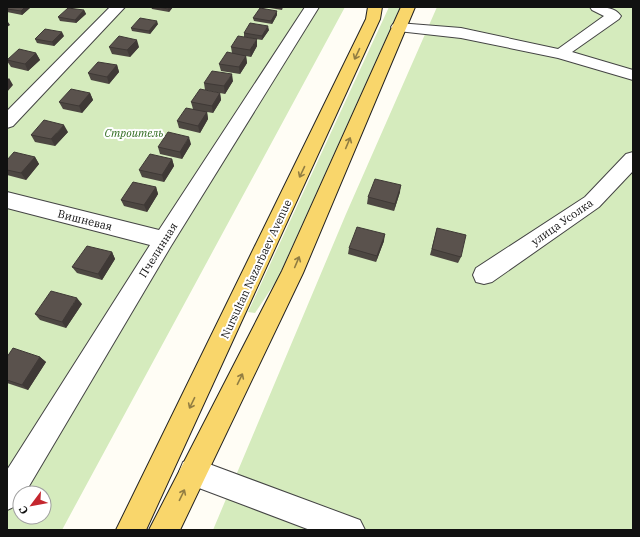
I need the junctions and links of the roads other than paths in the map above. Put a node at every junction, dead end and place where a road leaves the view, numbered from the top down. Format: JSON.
{"nodes":[{"id":1,"x":118,"y":7,"type":"edge"},
{"id":2,"x":312,"y":7,"type":"edge"},
{"id":3,"x":375,"y":7,"type":"edge"},
{"id":4,"x":408,"y":7,"type":"edge"},
{"id":5,"x":597,"y":7,"type":"edge"},
{"id":6,"x":398,"y":27,"type":"junction"},
{"id":7,"x":561,"y":54,"type":"junction"},
{"id":8,"x":633,"y":75,"type":"edge"},
{"id":9,"x":7,"y":122,"type":"edge"},
{"id":10,"x":633,"y":159,"type":"edge"},
{"id":11,"x":7,"y":200,"type":"edge"},
{"id":12,"x":164,"y":240,"type":"junction"},
{"id":13,"x":484,"y":275,"type":"dead end"},
{"id":14,"x":193,"y":472,"type":"junction"},
{"id":15,"x":7,"y":496,"type":"edge"},
{"id":16,"x":131,"y":530,"type":"edge"},
{"id":17,"x":164,"y":530,"type":"edge"},
{"id":18,"x":350,"y":530,"type":"edge"}],
"edges":[{"from":1,"to":9,"type":"street"},
{"from":2,"to":12,"type":"street","name":"Пчелинная"},
{"from":3,"to":16,"type":"main road","name":"Nursultan Nazarbaev Avenue","one_way":true},
{"from":4,"to":6,"type":"main road"},
{"from":5,"to":7,"type":"street"},
{"from":6,"to":7,"type":"street"},
{"from":14,"to":6,"type":"main road","one_way":true},
{"from":7,"to":8,"type":"street"},
{"from":10,"to":13,"type":"street","name":"улица Усолка"},
{"from":11,"to":12,"type":"street","name":"Вишневая"},
{"from":12,"to":15,"type":"street","name":"Пчелинная"},
{"from":17,"to":14,"type":"main road","one_way":true},
{"from":14,"to":18,"type":"street"}]}
